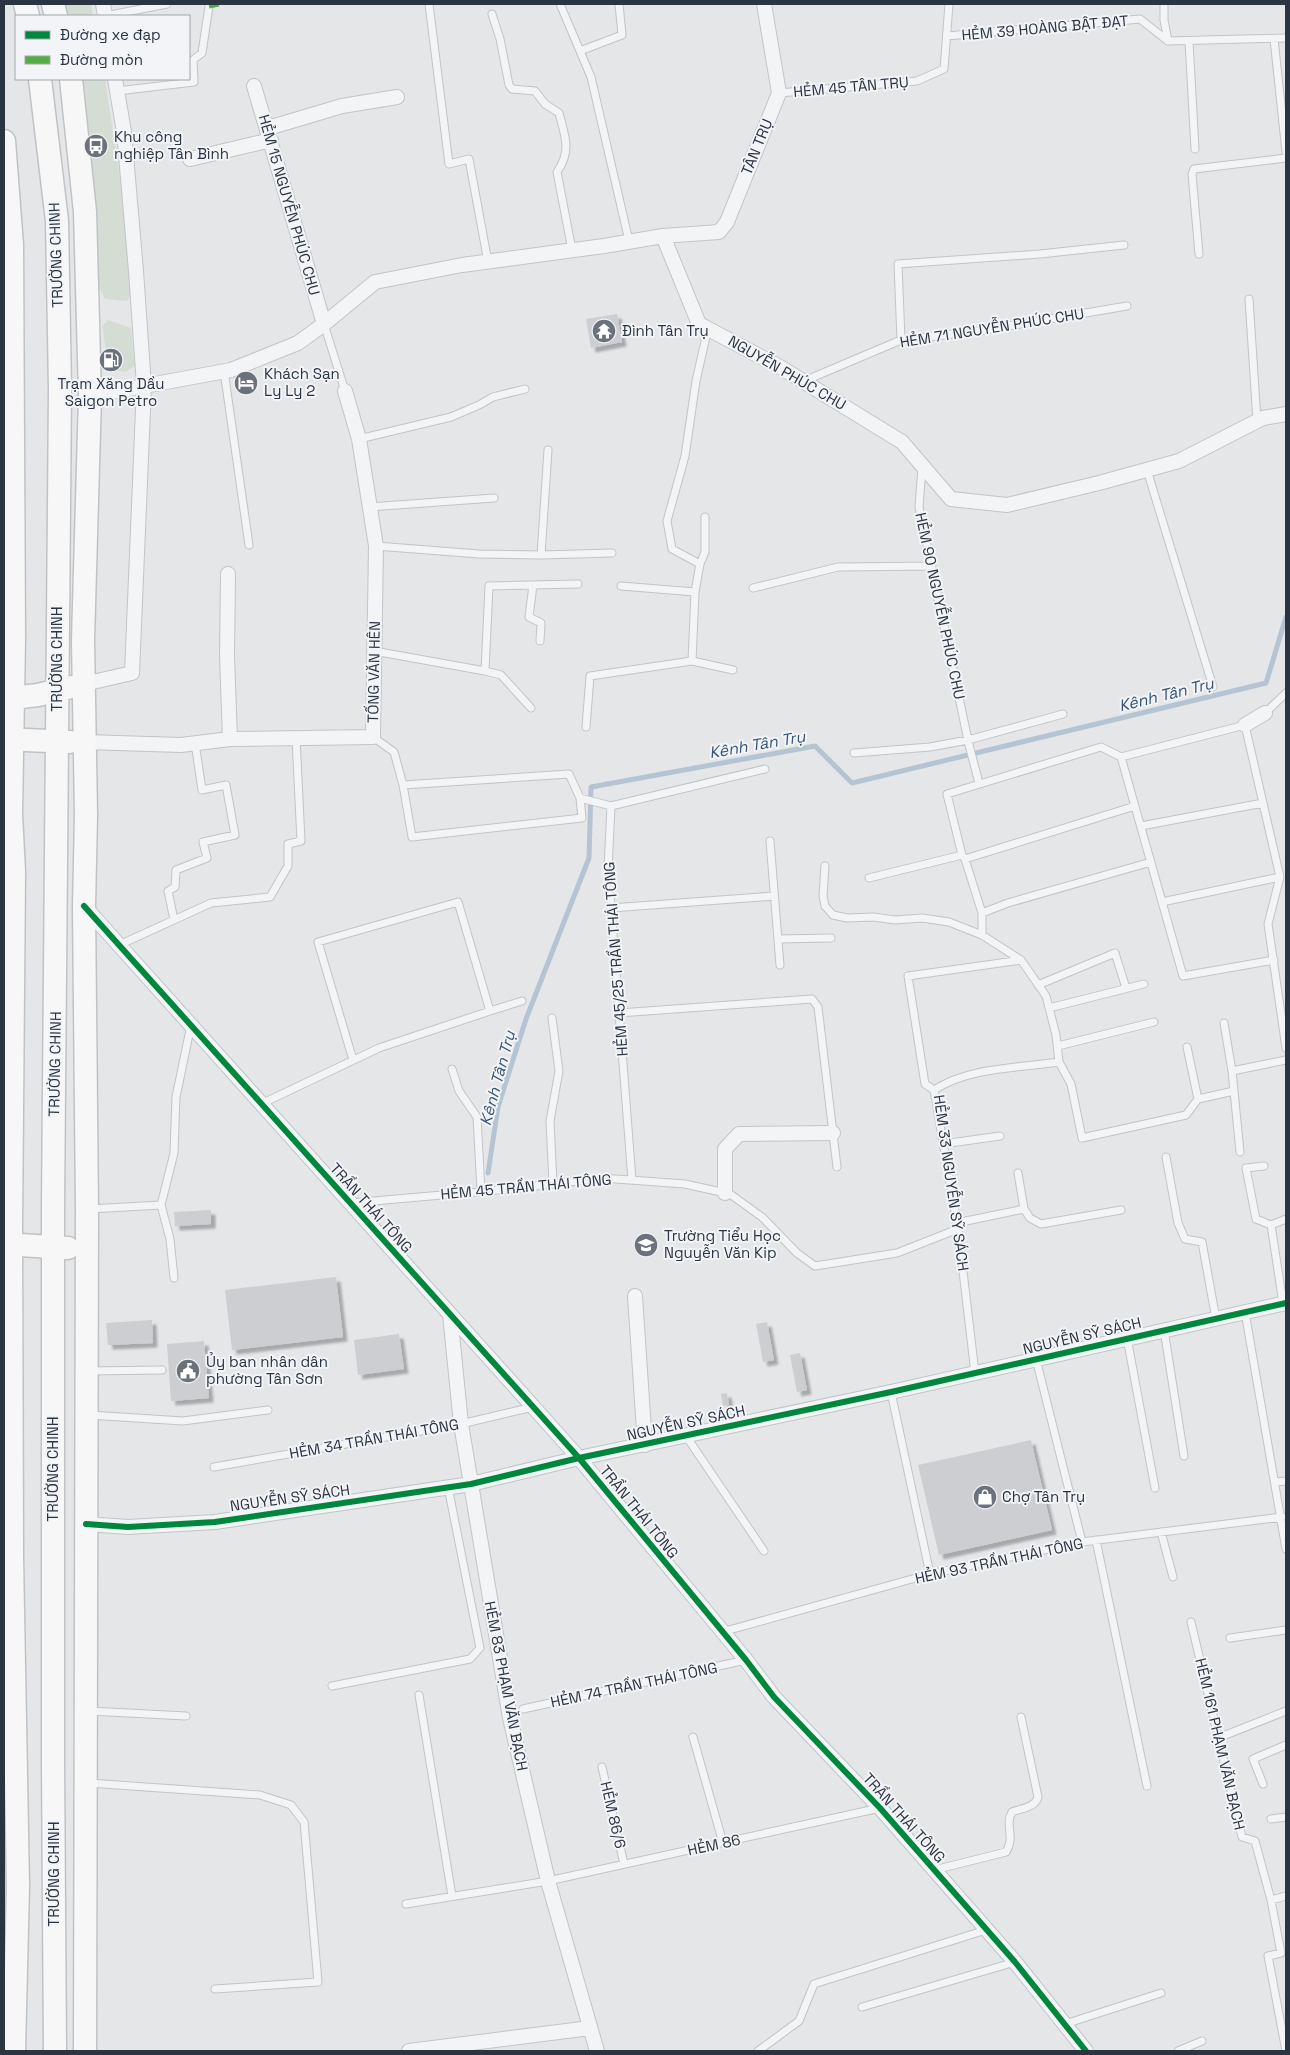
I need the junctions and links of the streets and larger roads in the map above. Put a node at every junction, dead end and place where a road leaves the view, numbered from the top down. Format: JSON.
{"nodes":[{"id":1,"x":764,"y":4,"type":"edge"},
{"id":2,"x":40,"y":80,"type":"edge"},
{"id":3,"x":71,"y":80,"type":"edge"},
{"id":4,"x":116,"y":85,"type":"edge"},
{"id":5,"x":254,"y":86,"type":"dead end"},
{"id":6,"x":397,"y":98,"type":"dead end"},
{"id":7,"x":269,"y":134,"type":"junction"},
{"id":8,"x":4,"y":140,"type":"edge"},
{"id":9,"x":190,"y":159,"type":"dead end"},
{"id":10,"x":663,"y":236,"type":"junction"},
{"id":11,"x":324,"y":324,"type":"junction"},
{"id":12,"x":144,"y":386,"type":"junction"},
{"id":13,"x":345,"y":391,"type":"road end"},
{"id":14,"x":90,"y":396,"type":"junction"},
{"id":15,"x":1286,"y":414,"type":"edge"},
{"id":16,"x":228,"y":574,"type":"dead end"},
{"id":17,"x":84,"y":684,"type":"junction"},
{"id":18,"x":57,"y":690,"type":"junction"},
{"id":19,"x":8,"y":698,"type":"edge"},
{"id":20,"x":1265,"y":713,"type":"road end"},
{"id":21,"x":1246,"y":725,"type":"road end"},
{"id":22,"x":230,"y":739,"type":"junction"},
{"id":23,"x":8,"y":740,"type":"edge"},
{"id":24,"x":57,"y":742,"type":"junction"},
{"id":25,"x":85,"y":742,"type":"junction"},
{"id":26,"x":9,"y":862,"type":"edge"},
{"id":27,"x":84,"y":906,"type":"junction"},
{"id":28,"x":833,"y":1133,"type":"road end"},
{"id":29,"x":725,"y":1193,"type":"road end"},
{"id":30,"x":8,"y":1245,"type":"edge"},
{"id":31,"x":53,"y":1247,"type":"junction"},
{"id":32,"x":86,"y":1249,"type":"junction"},
{"id":33,"x":636,"y":1296,"type":"dead end"},
{"id":34,"x":1285,"y":1303,"type":"edge"},
{"id":35,"x":450,"y":1314,"type":"junction"},
{"id":36,"x":645,"y":1445,"type":"junction"},
{"id":37,"x":579,"y":1458,"type":"junction"},
{"id":38,"x":471,"y":1484,"type":"junction"},
{"id":39,"x":86,"y":1524,"type":"junction"},
{"id":40,"x":590,"y":2028,"type":"junction"},
{"id":41,"x":14,"y":2051,"type":"edge"},
{"id":42,"x":55,"y":2051,"type":"edge"},
{"id":43,"x":85,"y":2051,"type":"edge"},
{"id":44,"x":409,"y":2051,"type":"edge"},
{"id":45,"x":597,"y":2051,"type":"edge"},
{"id":46,"x":1086,"y":2051,"type":"edge"}],
"edges":[{"from":1,"to":10,"type":"street","name":"TÂN TRỤ"},
{"from":2,"to":18,"type":"main road","name":"TRƯỜNG CHINH"},
{"from":3,"to":14,"type":"main road","name":"TRƯỜNG CHINH"},
{"from":4,"to":12,"type":"street","name":"TRƯỜNG CHINH"},
{"from":5,"to":7,"type":"street","name":"HẺM 15 NGUYỄN PHÚC CHU"},
{"from":6,"to":7,"type":"street"},
{"from":7,"to":9,"type":"street"},
{"from":7,"to":11,"type":"street","name":"HẺM 15 NGUYỄN PHÚC CHU"},
{"from":8,"to":19,"type":"main road"},
{"from":10,"to":11,"type":"street"},
{"from":10,"to":15,"type":"street","name":"NGUYỄN PHÚC CHU"},
{"from":11,"to":12,"type":"street"},
{"from":12,"to":14,"type":"street"},
{"from":12,"to":17,"type":"street","name":"TRƯỜNG CHINH"},
{"from":13,"to":22,"type":"street","name":"TỐNG VĂN HÊN"},
{"from":14,"to":17,"type":"main road","name":"TRƯỜNG CHINH"},
{"from":16,"to":22,"type":"street"},
{"from":17,"to":18,"type":"main road"},
{"from":17,"to":25,"type":"main road","name":"TRƯỜNG CHINH"},
{"from":18,"to":19,"type":"main road"},
{"from":18,"to":24,"type":"main road","name":"TRƯỜNG CHINH"},
{"from":19,"to":23,"type":"main road"},
{"from":20,"to":21,"type":"street"},
{"from":22,"to":25,"type":"street","name":"TỐNG VĂN HÊN"},
{"from":23,"to":24,"type":"main road"},
{"from":23,"to":26,"type":"main road"},
{"from":24,"to":25,"type":"main road"},
{"from":24,"to":31,"type":"main road","name":"TRƯỜNG CHINH"},
{"from":25,"to":27,"type":"main road","name":"TRƯỜNG CHINH"},
{"from":26,"to":30,"type":"main road"},
{"from":27,"to":32,"type":"main road","name":"TRƯỜNG CHINH"},
{"from":27,"to":35,"type":"street","name":"TRẦN THÁI TÔNG"},
{"from":28,"to":29,"type":"street"},
{"from":30,"to":31,"type":"main road"},
{"from":30,"to":41,"type":"main road"},
{"from":31,"to":32,"type":"main road"},
{"from":31,"to":42,"type":"main road","name":"TRƯỜNG CHINH"},
{"from":32,"to":39,"type":"main road","name":"TRƯỜNG CHINH"},
{"from":33,"to":36,"type":"street"},
{"from":34,"to":36,"type":"street","name":"NGUYỄN SỸ SÁCH"},
{"from":35,"to":37,"type":"street","name":"TRẦN THÁI TÔNG"},
{"from":35,"to":38,"type":"street","name":"HẺM 83 PHẠM VĂN BẠCH"},
{"from":36,"to":37,"type":"street","name":"NGUYỄN SỸ SÁCH"},
{"from":37,"to":38,"type":"street","name":"NGUYỄN SỸ SÁCH"},
{"from":37,"to":46,"type":"street","name":"TRẦN THÁI TÔNG"},
{"from":38,"to":39,"type":"street","name":"NGUYỄN SỸ SÁCH"},
{"from":38,"to":40,"type":"street","name":"HẺM 83 PHẠM VĂN BẠCH"},
{"from":39,"to":43,"type":"main road","name":"TRƯỜNG CHINH"},
{"from":40,"to":44,"type":"street"},
{"from":40,"to":45,"type":"street","name":"HẺM 83 PHẠM VĂN BẠCH"}]}
